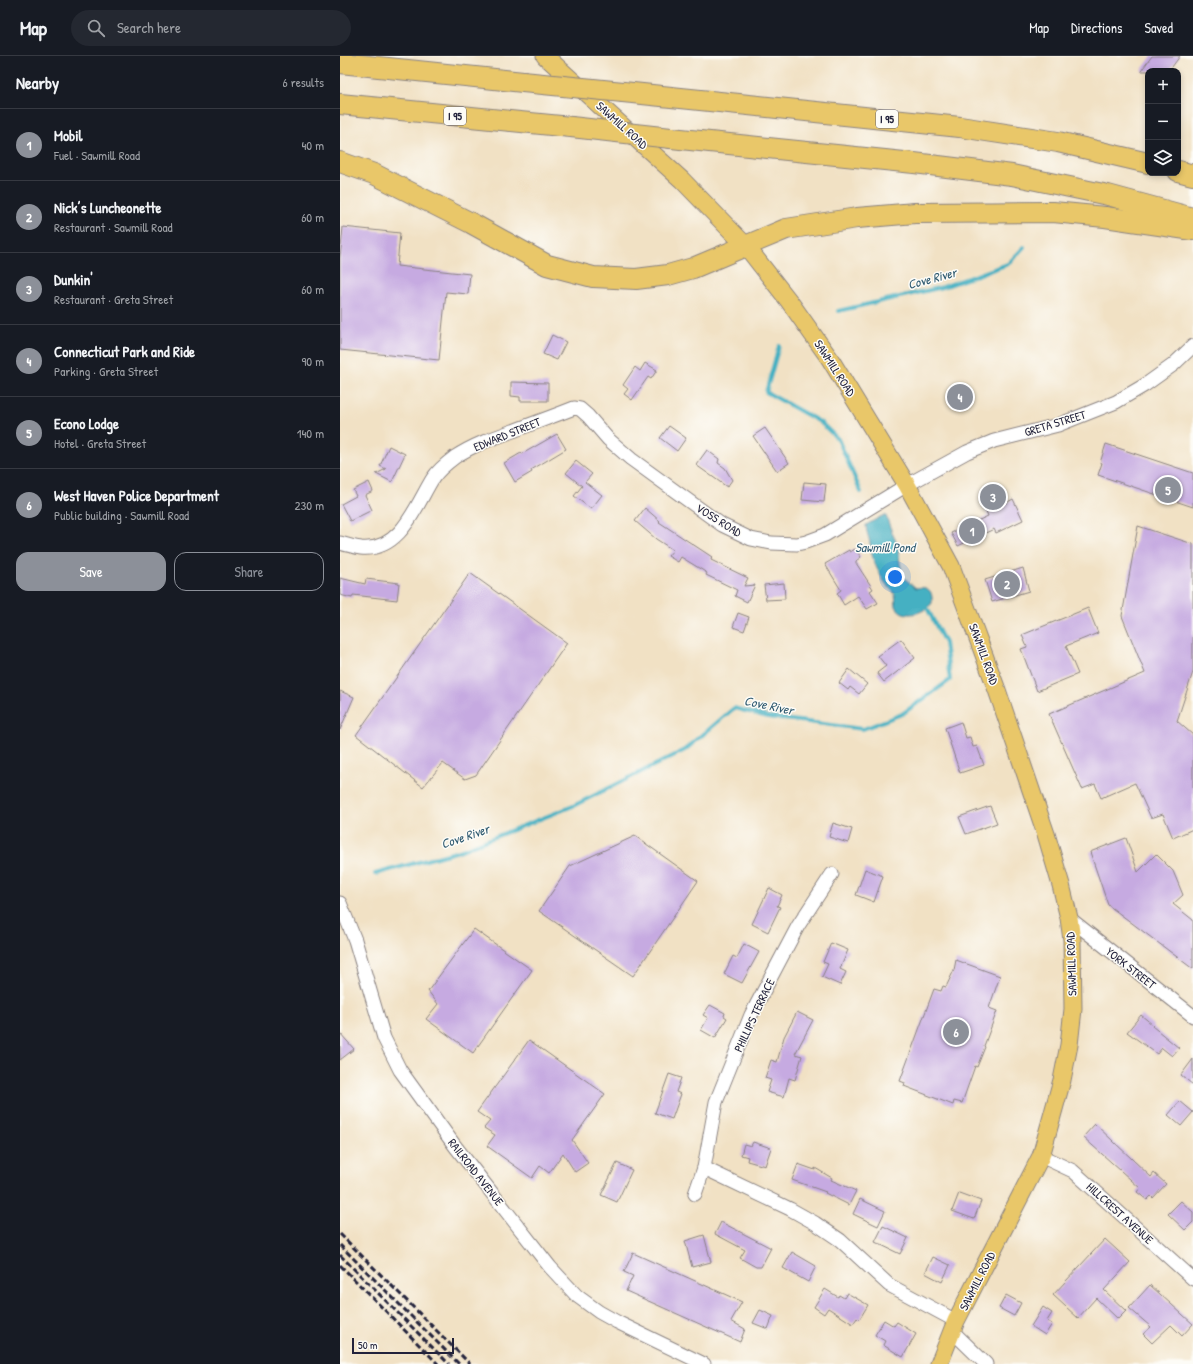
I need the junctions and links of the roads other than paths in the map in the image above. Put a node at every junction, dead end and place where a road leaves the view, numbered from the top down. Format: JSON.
{"nodes":[{"id":1,"x":352,"y":56,"type":"edge"},
{"id":2,"x":545,"y":56,"type":"edge"},
{"id":3,"x":340,"y":63,"type":"edge"},
{"id":4,"x":442,"y":74,"type":"junction"},
{"id":5,"x":340,"y":104,"type":"edge"},
{"id":6,"x":340,"y":162,"type":"edge"},
{"id":7,"x":1145,"y":162,"type":"edge"},
{"id":8,"x":1181,"y":172,"type":"edge"},
{"id":9,"x":1193,"y":175,"type":"edge"},
{"id":10,"x":1193,"y":218,"type":"edge"},
{"id":11,"x":1193,"y":230,"type":"edge"},
{"id":12,"x":746,"y":246,"type":"junction"},
{"id":13,"x":1192,"y":349,"type":"edge"},
{"id":14,"x":574,"y":408,"type":"joint"},
{"id":15,"x":907,"y":485,"type":"junction"},
{"id":16,"x":340,"y":543,"type":"edge"},
{"id":17,"x":832,"y":874,"type":"dead end"},
{"id":18,"x":340,"y":903,"type":"edge"},
{"id":19,"x":1069,"y":918,"type":"junction"},
{"id":20,"x":1193,"y":1016,"type":"edge"},
{"id":21,"x":1042,"y":1156,"type":"junction"},
{"id":22,"x":704,"y":1168,"type":"junction"},
{"id":23,"x":695,"y":1194,"type":"dead end"},
{"id":24,"x":1193,"y":1279,"type":"edge"},
{"id":25,"x":954,"y":1326,"type":"junction"},
{"id":26,"x":704,"y":1364,"type":"edge"},
{"id":27,"x":939,"y":1364,"type":"edge"},
{"id":28,"x":986,"y":1364,"type":"edge"}],
"edges":[{"from":1,"to":4,"type":"highway"},
{"from":2,"to":12,"type":"main road","name":"SAWMILL ROAD"},
{"from":3,"to":4,"type":"highway","number":"I 95"},
{"from":4,"to":7,"type":"highway","number":"I 95","bridge":true},
{"from":5,"to":10,"type":"highway","number":"I 95","bridge":true},
{"from":6,"to":12,"type":"highway"},
{"from":8,"to":9,"type":"highway"},
{"from":11,"to":12,"type":"highway"},
{"from":12,"to":15,"type":"main road","name":"SAWMILL ROAD"},
{"from":13,"to":15,"type":"street","name":"GRETA STREET"},
{"from":14,"to":15,"type":"street","name":"VOSS ROAD"},
{"from":14,"to":16,"type":"street","name":"EDWARD STREET"},
{"from":15,"to":19,"type":"main road","name":"SAWMILL ROAD"},
{"from":17,"to":22,"type":"street","name":"PHILLIPS TERRACE"},
{"from":18,"to":26,"type":"street","name":"RAILROAD AVENUE"},
{"from":19,"to":20,"type":"street","name":"YORK STREET"},
{"from":19,"to":21,"type":"main road","name":"SAWMILL ROAD"},
{"from":21,"to":24,"type":"street","name":"HILLCREST AVENUE"},
{"from":21,"to":25,"type":"main road","name":"SAWMILL ROAD"},
{"from":22,"to":23,"type":"street","name":"PHILLIPS TERRACE"},
{"from":22,"to":25,"type":"street"},
{"from":25,"to":27,"type":"main road","name":"SAWMILL ROAD"},
{"from":25,"to":28,"type":"street"}]}
